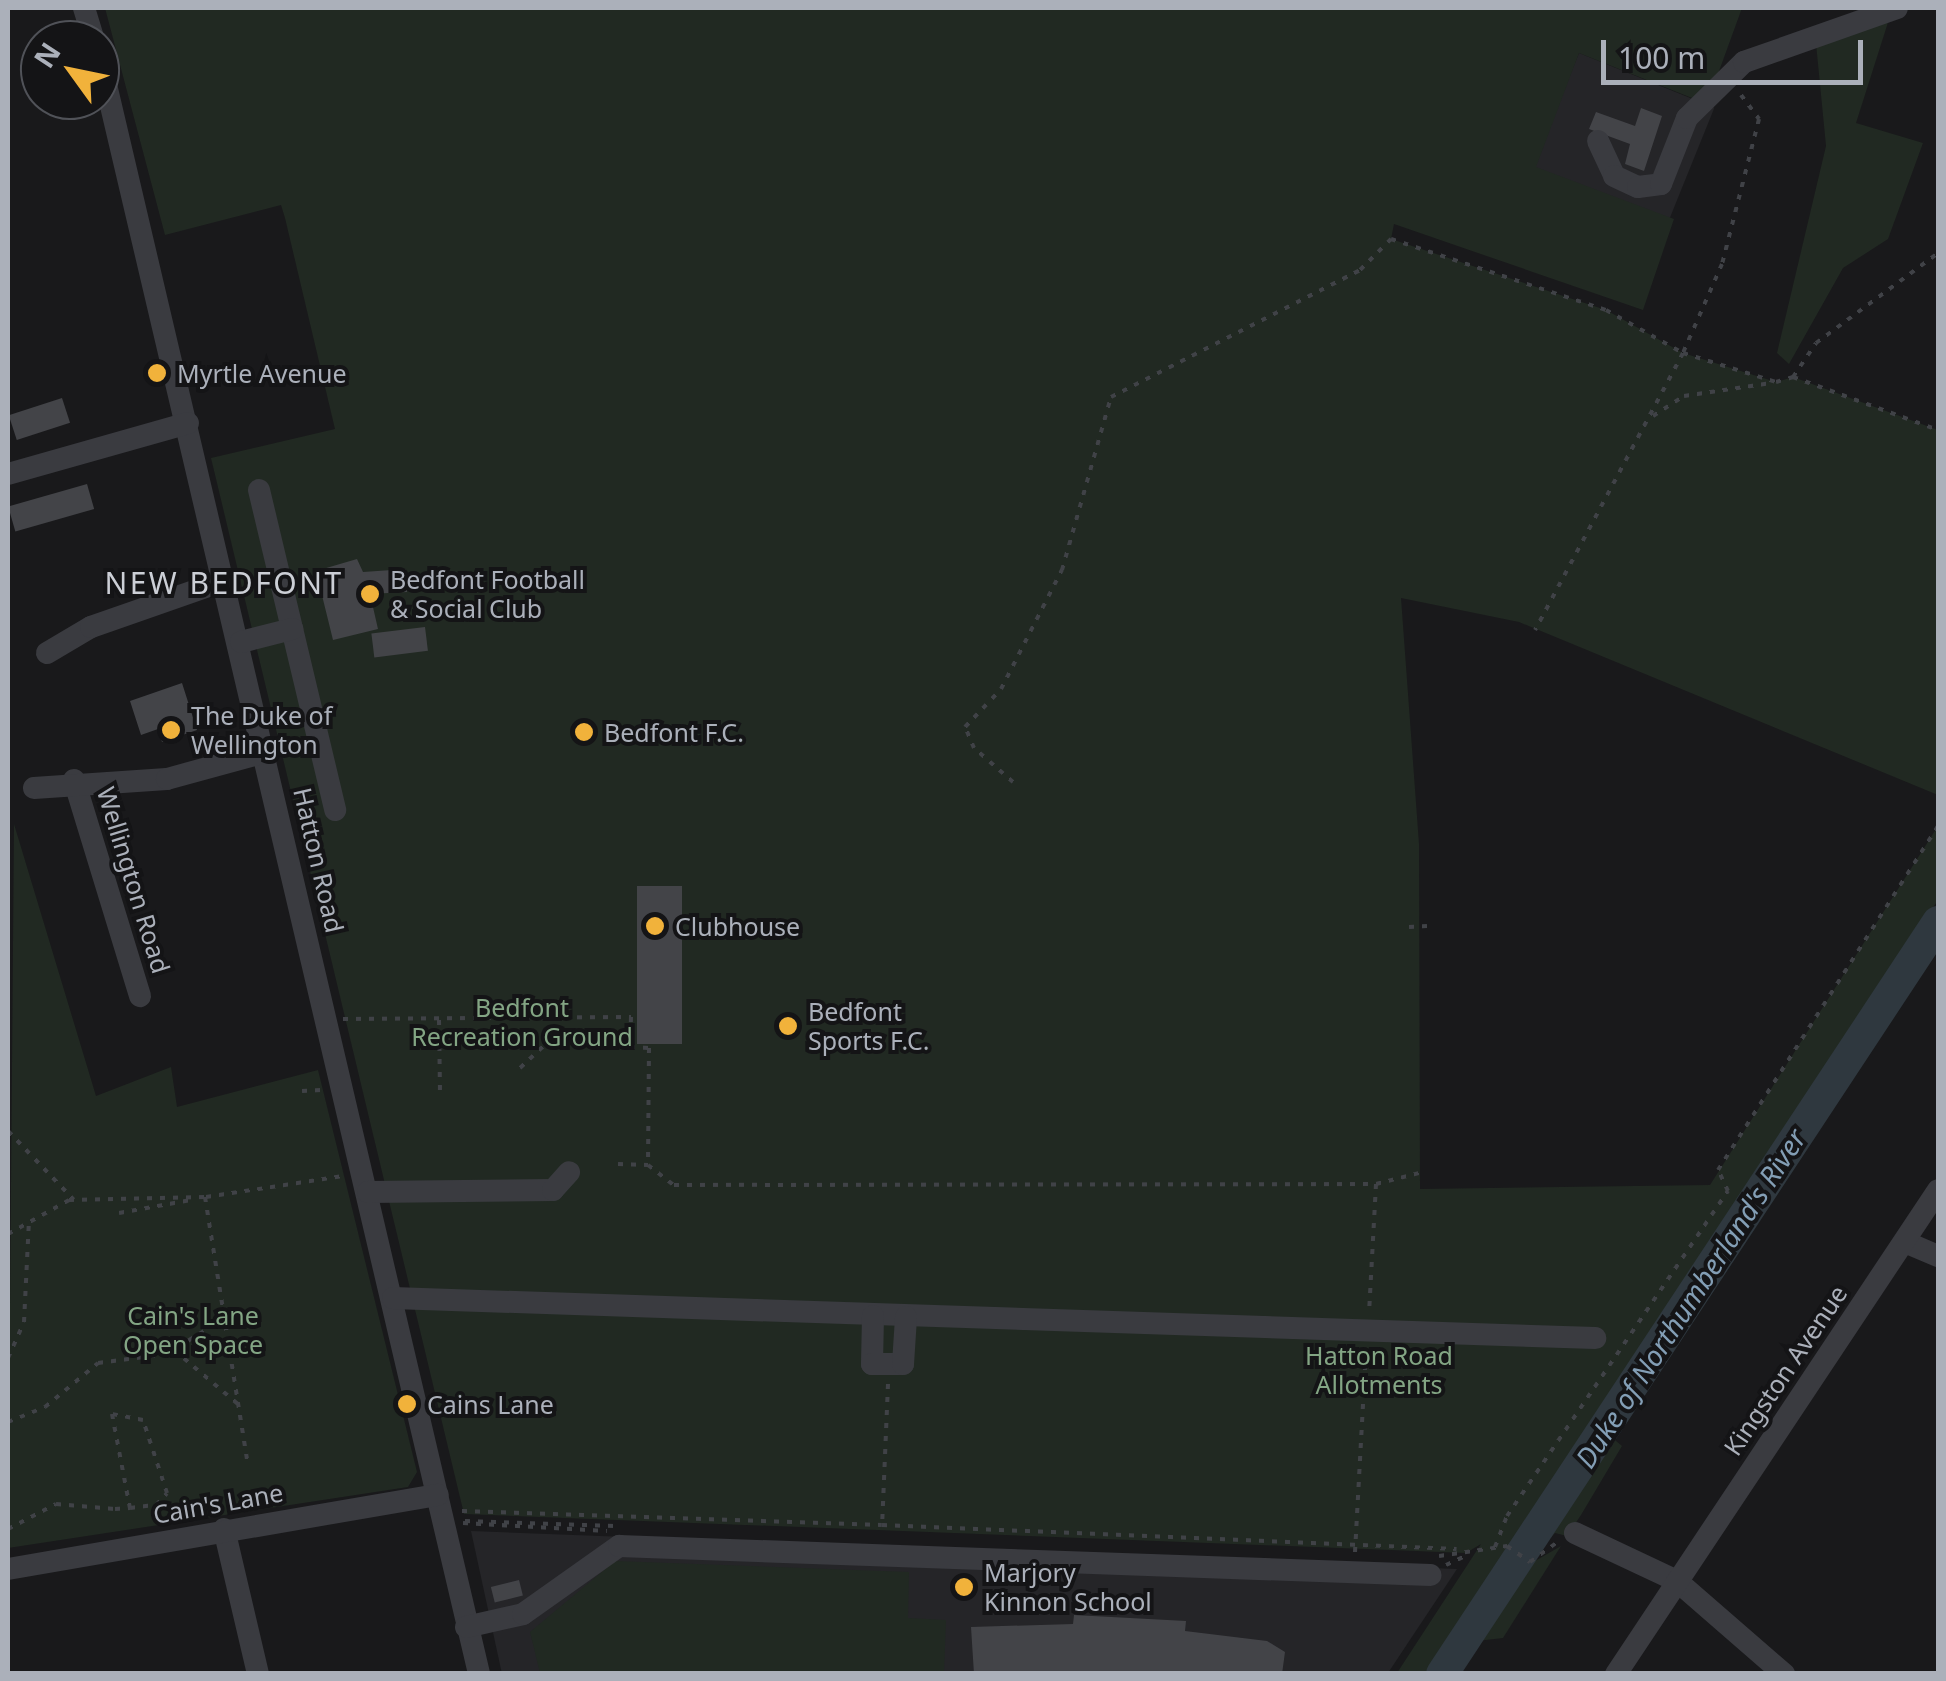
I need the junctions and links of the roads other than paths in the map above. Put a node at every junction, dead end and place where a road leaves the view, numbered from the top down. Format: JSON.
{"nodes":[{"id":1,"x":1897,"y":8,"type":"edge"},
{"id":2,"x":115,"y":120,"type":"edge"},
{"id":3,"x":1598,"y":141,"type":"dead end"},
{"id":4,"x":188,"y":423,"type":"junction"},
{"id":5,"x":8,"y":474,"type":"edge"},
{"id":6,"x":259,"y":490,"type":"dead end"},
{"id":7,"x":226,"y":580,"type":"junction"},
{"id":8,"x":292,"y":629,"type":"junction"},
{"id":9,"x":242,"y":642,"type":"junction"},
{"id":10,"x":47,"y":653,"type":"dead end"},
{"id":11,"x":266,"y":752,"type":"junction"},
{"id":12,"x":74,"y":780,"type":"junction"},
{"id":13,"x":34,"y":788,"type":"dead end"},
{"id":14,"x":336,"y":810,"type":"dead end"},
{"id":15,"x":140,"y":996,"type":"dead end"},
{"id":16,"x":570,"y":1172,"type":"dead end"},
{"id":17,"x":366,"y":1182,"type":"junction"},
{"id":18,"x":1938,"y":1190,"type":"edge"},
{"id":19,"x":1905,"y":1242,"type":"junction"},
{"id":20,"x":1938,"y":1256,"type":"edge"},
{"id":21,"x":393,"y":1298,"type":"junction"},
{"id":22,"x":873,"y":1316,"type":"junction"},
{"id":23,"x":906,"y":1317,"type":"junction"},
{"id":24,"x":1595,"y":1338,"type":"dead end"},
{"id":25,"x":441,"y":1505,"type":"junction"},
{"id":26,"x":224,"y":1529,"type":"junction"},
{"id":27,"x":1574,"y":1533,"type":"road end"},
{"id":28,"x":8,"y":1569,"type":"edge"},
{"id":29,"x":1430,"y":1576,"type":"dead end"},
{"id":30,"x":1677,"y":1581,"type":"junction"},
{"id":31,"x":466,"y":1626,"type":"junction"},
{"id":32,"x":258,"y":1674,"type":"edge"},
{"id":33,"x":479,"y":1674,"type":"edge"},
{"id":34,"x":1616,"y":1674,"type":"edge"},
{"id":35,"x":1784,"y":1674,"type":"edge"}],
"edges":[{"from":1,"to":3,"type":"street"},
{"from":2,"to":4,"type":"street","name":"Hatton Road"},
{"from":4,"to":5,"type":"street"},
{"from":4,"to":7,"type":"street","name":"Hatton Road"},
{"from":6,"to":8,"type":"street"},
{"from":7,"to":9,"type":"street","name":"Hatton Road"},
{"from":7,"to":10,"type":"street"},
{"from":8,"to":9,"type":"street"},
{"from":8,"to":14,"type":"street"},
{"from":9,"to":11,"type":"street","name":"Hatton Road"},
{"from":11,"to":12,"type":"street","name":"Wellington Road"},
{"from":11,"to":17,"type":"street","name":"Hatton Road"},
{"from":12,"to":13,"type":"street","name":"Wellington Road"},
{"from":12,"to":15,"type":"street","name":"Wellington Road"},
{"from":16,"to":17,"type":"street"},
{"from":17,"to":21,"type":"street","name":"Hatton Road"},
{"from":18,"to":19,"type":"street","name":"Kingston Avenue"},
{"from":19,"to":20,"type":"street"},
{"from":19,"to":30,"type":"street","name":"Kingston Avenue"},
{"from":21,"to":22,"type":"street"},
{"from":21,"to":25,"type":"street","name":"Hatton Road"},
{"from":22,"to":23,"type":"street"},
{"from":22,"to":23,"type":"street"},
{"from":23,"to":24,"type":"street"},
{"from":25,"to":26,"type":"street","name":"Cain's Lane"},
{"from":25,"to":31,"type":"street","name":"Hatton Road"},
{"from":26,"to":28,"type":"street","name":"Cain's Lane"},
{"from":26,"to":32,"type":"street"},
{"from":27,"to":30,"type":"street"},
{"from":29,"to":31,"type":"street"},
{"from":30,"to":34,"type":"street","name":"Kingston Avenue"},
{"from":30,"to":35,"type":"street"},
{"from":31,"to":33,"type":"street","name":"Hatton Road"}]}
